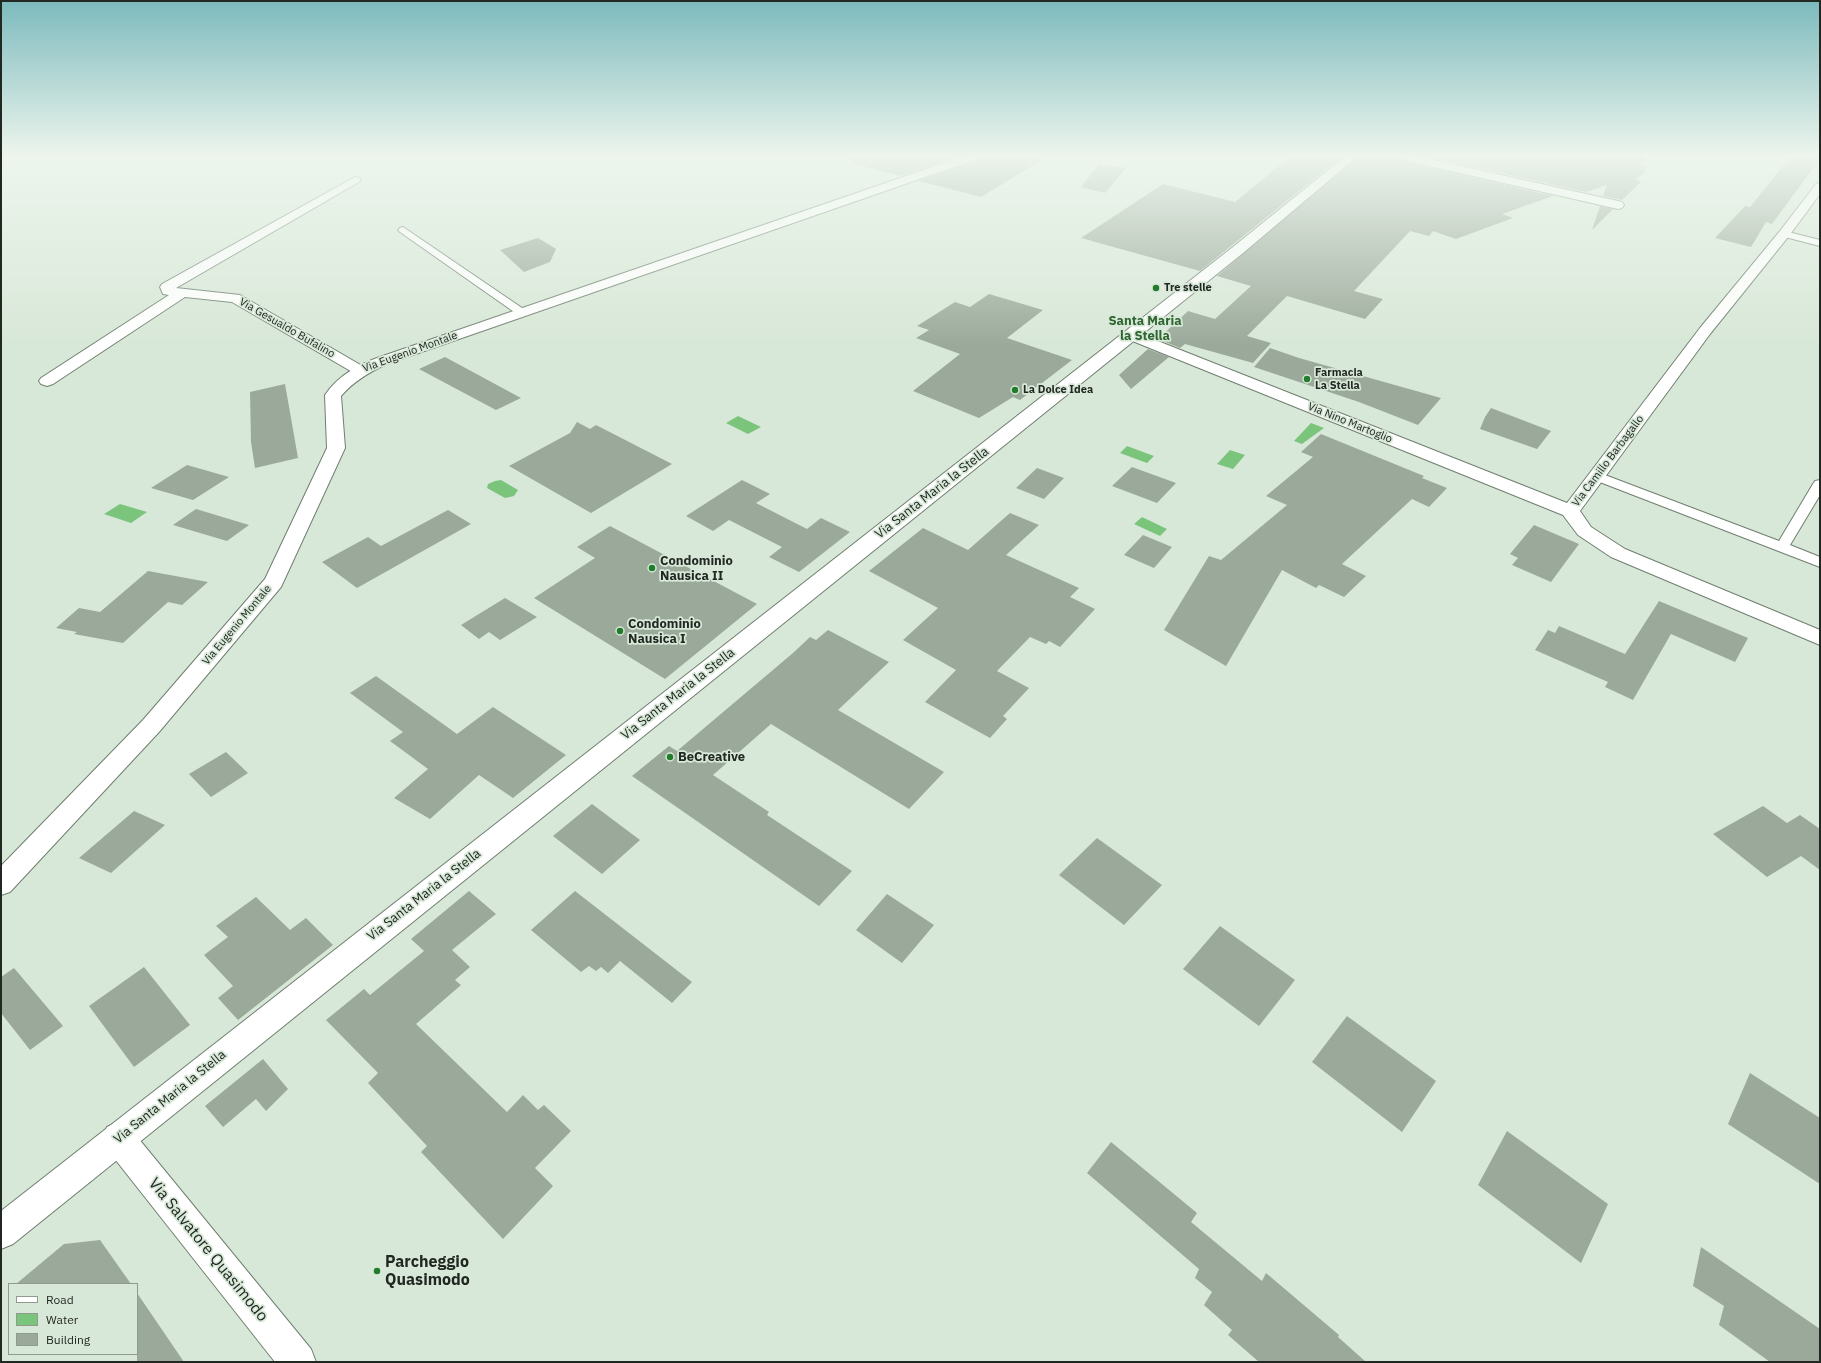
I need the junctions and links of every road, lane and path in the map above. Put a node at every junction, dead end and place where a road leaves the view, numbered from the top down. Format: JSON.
{"nodes":[{"id":1,"x":287,"y":219,"type":"edge"},
{"id":2,"x":793,"y":219,"type":"edge"},
{"id":3,"x":1275,"y":219,"type":"edge"},
{"id":4,"x":1796,"y":219,"type":"edge"},
{"id":5,"x":403,"y":230,"type":"dead end"},
{"id":6,"x":1784,"y":234,"type":"junction"},
{"id":7,"x":1820,"y":242,"type":"edge"},
{"id":8,"x":182,"y":293,"type":"junction"},
{"id":9,"x":521,"y":312,"type":"junction"},
{"id":10,"x":1130,"y":335,"type":"junction"},
{"id":11,"x":359,"y":370,"type":"junction"},
{"id":12,"x":47,"y":381,"type":"dead end"},
{"id":13,"x":1597,"y":476,"type":"junction"},
{"id":14,"x":1820,"y":484,"type":"edge"},
{"id":15,"x":1571,"y":511,"type":"junction"},
{"id":16,"x":1782,"y":547,"type":"junction"},
{"id":17,"x":1820,"y":562,"type":"edge"},
{"id":18,"x":1820,"y":638,"type":"edge"},
{"id":19,"x":2,"y":882,"type":"edge"},
{"id":20,"x":118,"y":1138,"type":"junction"},
{"id":21,"x":1,"y":1232,"type":"edge"},
{"id":22,"x":298,"y":1362,"type":"edge"}],
"edges":[{"from":1,"to":8,"type":"street","name":"Via Gesualdo Bufalino"},
{"from":2,"to":9,"type":"street","name":"Via Eugenio Montale"},
{"from":3,"to":10,"type":"street","name":"Via Santa Maria la Stella"},
{"from":4,"to":6,"type":"street","name":"Via Camillo Barbagallo"},
{"from":5,"to":9,"type":"lane"},
{"from":6,"to":7,"type":"lane"},
{"from":6,"to":13,"type":"street","name":"Via Camillo Barbagallo"},
{"from":8,"to":11,"type":"street","name":"Via Gesualdo Bufalino"},
{"from":8,"to":12,"type":"street"},
{"from":9,"to":11,"type":"street","name":"Via Eugenio Montale"},
{"from":10,"to":15,"type":"street","name":"Via Nino Martoglio"},
{"from":10,"to":20,"type":"street","name":"Via Santa Maria la Stella"},
{"from":11,"to":19,"type":"street","name":"Via Eugenio Montale"},
{"from":13,"to":15,"type":"street","name":"Via Camillo Barbagallo"},
{"from":13,"to":16,"type":"lane"},
{"from":14,"to":16,"type":"lane"},
{"from":15,"to":18,"type":"street","name":"Via Camillo Barbagallo"},
{"from":16,"to":17,"type":"lane"},
{"from":20,"to":21,"type":"street","name":"Via Santa Maria la Stella"},
{"from":20,"to":22,"type":"street","name":"Via Salvatore Quasimodo"}]}
